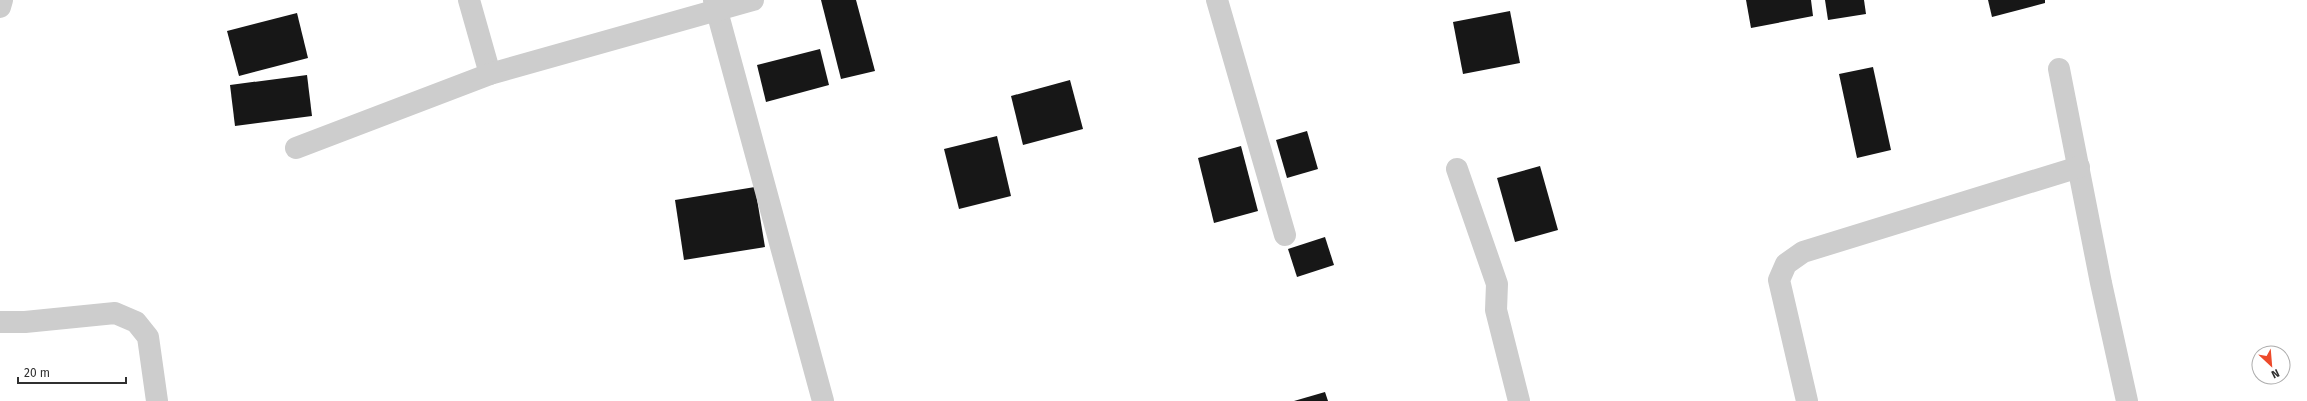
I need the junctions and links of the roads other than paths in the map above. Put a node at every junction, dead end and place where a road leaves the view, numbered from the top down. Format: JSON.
{"nodes":[{"id":1,"x":2,"y":0,"type":"edge"},
{"id":2,"x":469,"y":0,"type":"edge"},
{"id":3,"x":753,"y":0,"type":"edge"},
{"id":4,"x":1217,"y":0,"type":"edge"},
{"id":5,"x":715,"y":5,"type":"edge"},
{"id":6,"x":0,"y":7,"type":"edge"},
{"id":7,"x":2059,"y":68,"type":"dead end"},
{"id":8,"x":490,"y":74,"type":"junction"},
{"id":9,"x":296,"y":148,"type":"dead end"},
{"id":10,"x":2079,"y":167,"type":"junction"},
{"id":11,"x":1457,"y":169,"type":"dead end"},
{"id":12,"x":1285,"y":235,"type":"dead end"},
{"id":13,"x":0,"y":322,"type":"edge"},
{"id":14,"x":158,"y":401,"type":"edge"},
{"id":15,"x":823,"y":401,"type":"edge"},
{"id":16,"x":1519,"y":401,"type":"edge"},
{"id":17,"x":1807,"y":401,"type":"edge"},
{"id":18,"x":2127,"y":401,"type":"edge"}],
"edges":[{"from":1,"to":6,"type":"street"},
{"from":2,"to":8,"type":"street"},
{"from":3,"to":5,"type":"street"},
{"from":4,"to":12,"type":"street"},
{"from":5,"to":8,"type":"street"},
{"from":5,"to":15,"type":"street"},
{"from":7,"to":10,"type":"street"},
{"from":8,"to":9,"type":"street"},
{"from":10,"to":17,"type":"street"},
{"from":10,"to":18,"type":"street"},
{"from":11,"to":16,"type":"street"},
{"from":13,"to":14,"type":"street"}]}
